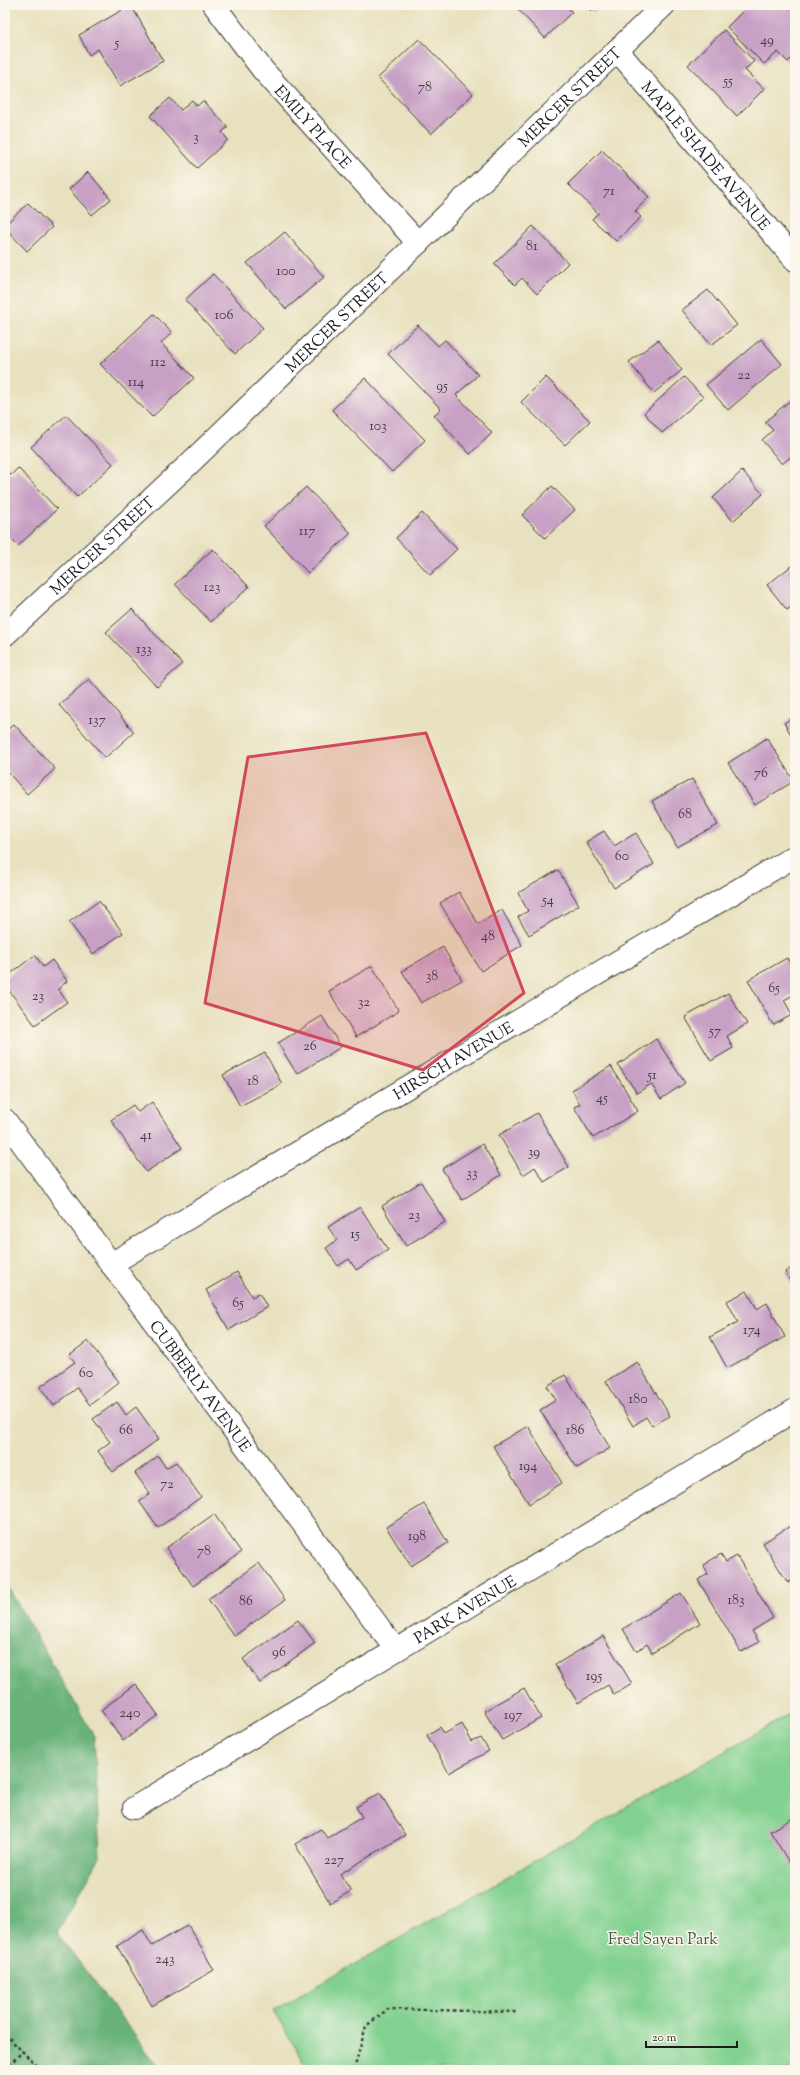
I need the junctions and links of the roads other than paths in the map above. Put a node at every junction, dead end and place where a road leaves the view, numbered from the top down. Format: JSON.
{"nodes":[{"id":1,"x":214,"y":5,"type":"edge"},
{"id":2,"x":664,"y":5,"type":"edge"},
{"id":3,"x":617,"y":50,"type":"junction"},
{"id":4,"x":418,"y":243,"type":"junction"},
{"id":5,"x":795,"y":260,"type":"edge"},
{"id":6,"x":5,"y":635,"type":"edge"},
{"id":7,"x":795,"y":856,"type":"edge"},
{"id":8,"x":5,"y":1120,"type":"edge"},
{"id":9,"x":111,"y":1264,"type":"junction"},
{"id":10,"x":795,"y":1410,"type":"edge"},
{"id":11,"x":396,"y":1650,"type":"junction"},
{"id":12,"x":134,"y":1808,"type":"dead end"}],
"edges":[{"from":1,"to":4,"type":"street","name":"EMILY PLACE"},
{"from":2,"to":3,"type":"street","name":"MERCER STREET"},
{"from":3,"to":4,"type":"street","name":"MERCER STREET"},
{"from":3,"to":5,"type":"street","name":"MAPLE SHADE AVENUE"},
{"from":4,"to":6,"type":"street","name":"MERCER STREET"},
{"from":7,"to":9,"type":"street","name":"HIRSCH AVENUE"},
{"from":8,"to":9,"type":"street","name":"CUBBERLY AVENUE"},
{"from":9,"to":11,"type":"street","name":"CUBBERLY AVENUE"},
{"from":10,"to":11,"type":"street","name":"PARK AVENUE"},
{"from":11,"to":12,"type":"street","name":"PARK AVENUE"}]}
